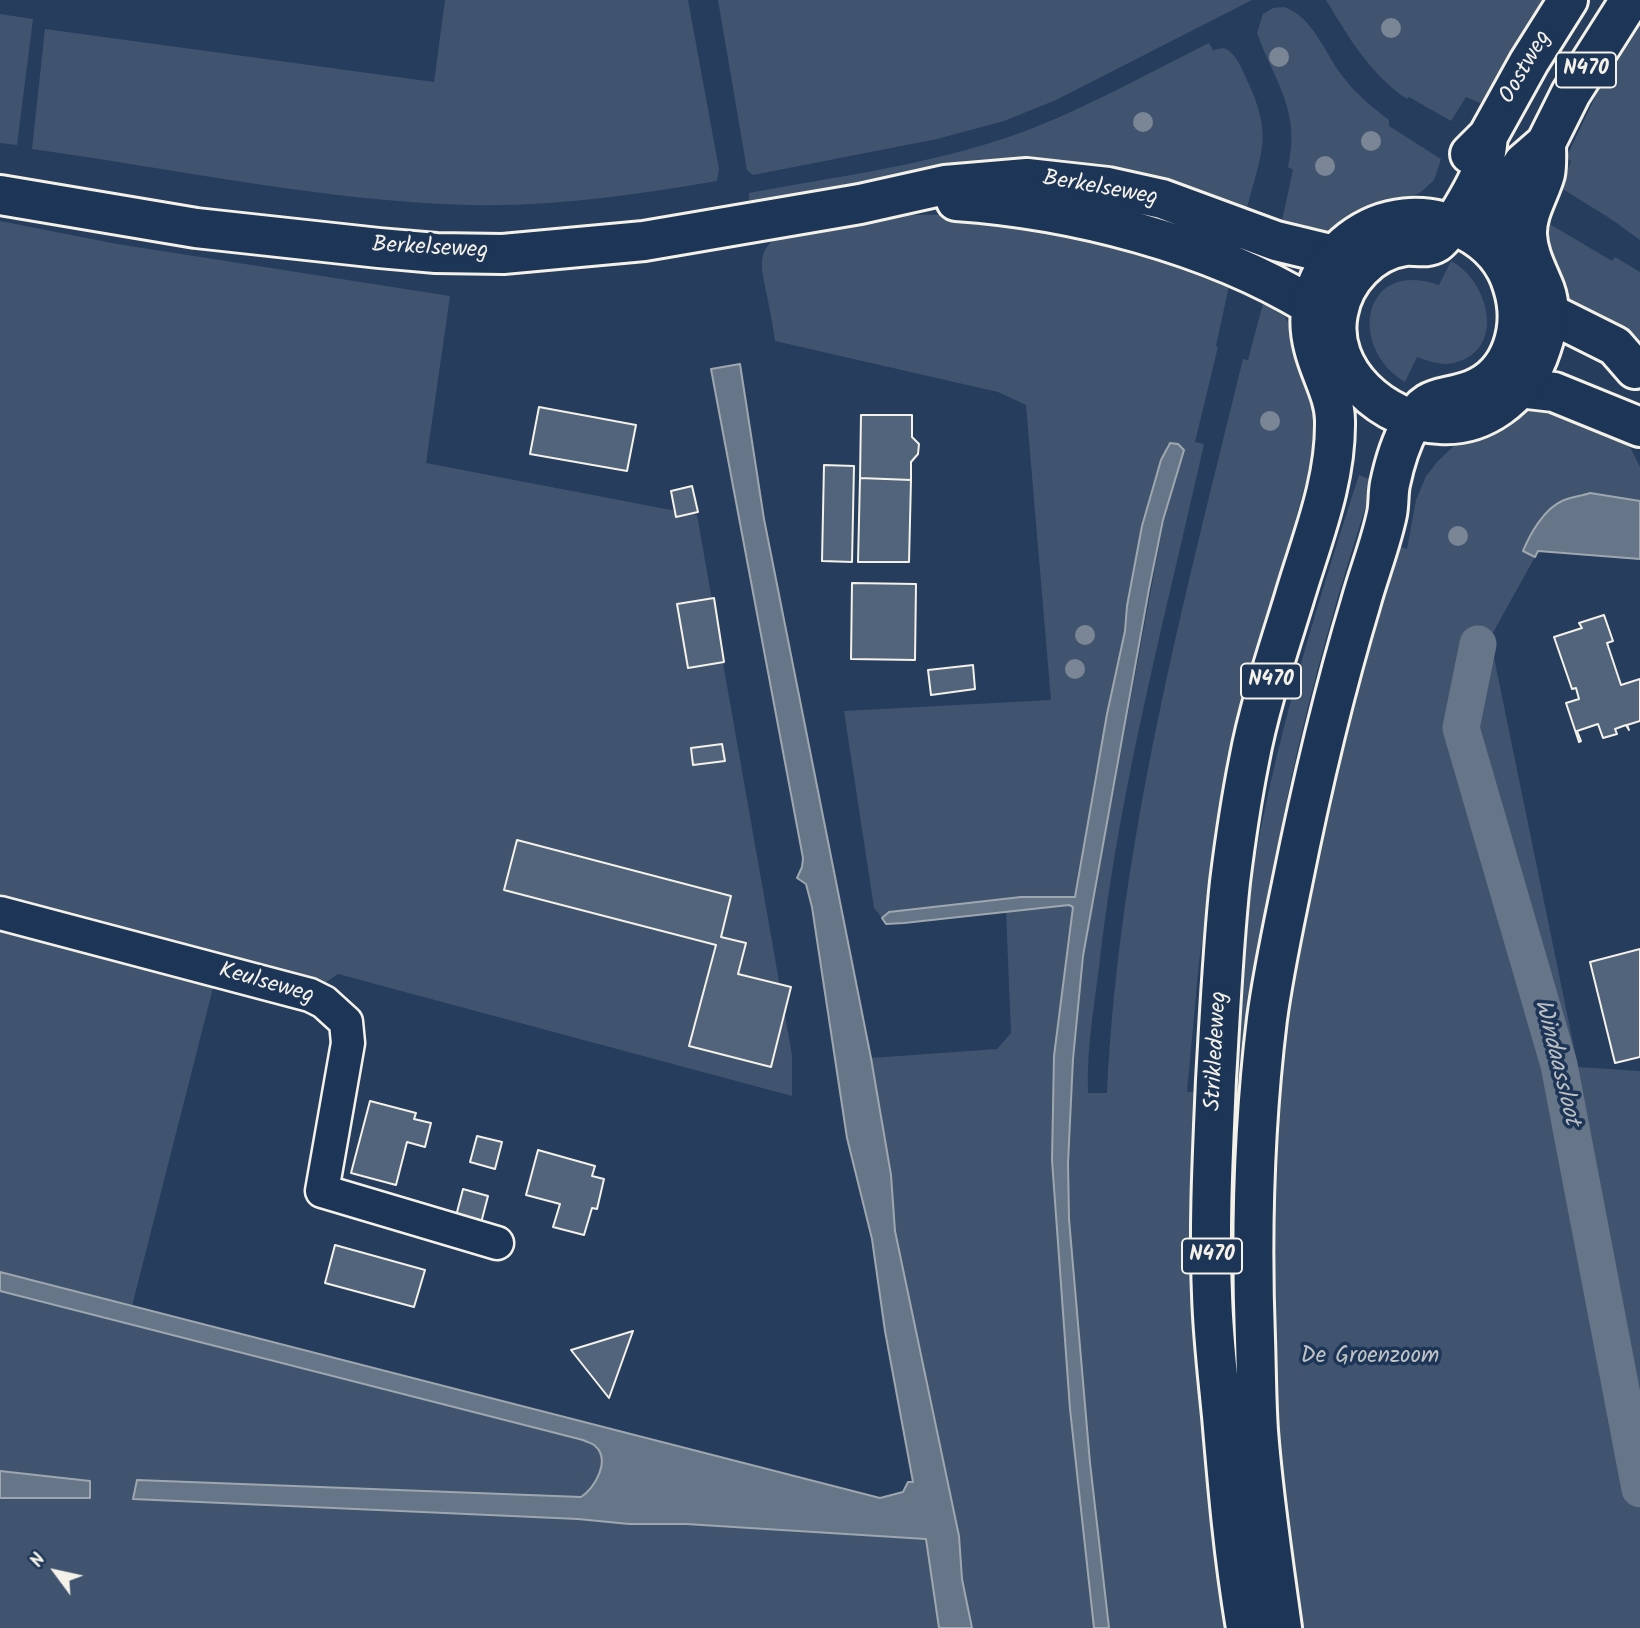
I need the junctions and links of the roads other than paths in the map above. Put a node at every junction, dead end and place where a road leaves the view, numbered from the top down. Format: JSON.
{"nodes":[{"id":1,"x":1568,"y":0,"type":"edge"},
{"id":2,"x":1630,"y":0,"type":"edge"},
{"id":3,"x":1546,"y":143,"type":"junction"},
{"id":4,"x":0,"y":195,"type":"edge"},
{"id":5,"x":860,"y":204,"type":"junction"},
{"id":6,"x":1439,"y":221,"type":"junction"},
{"id":7,"x":1493,"y":250,"type":"junction"},
{"id":8,"x":1334,"y":255,"type":"junction"},
{"id":9,"x":1324,"y":313,"type":"junction"},
{"id":10,"x":1537,"y":324,"type":"junction"},
{"id":11,"x":1637,"y":370,"type":"edge"},
{"id":12,"x":1519,"y":388,"type":"junction"},
{"id":13,"x":1349,"y":395,"type":"junction"},
{"id":14,"x":1425,"y":421,"type":"junction"},
{"id":15,"x":1640,"y":427,"type":"edge"},
{"id":16,"x":0,"y":913,"type":"edge"},
{"id":17,"x":497,"y":1243,"type":"dead end"},
{"id":18,"x":1246,"y":1628,"type":"edge"},
{"id":19,"x":1282,"y":1628,"type":"edge"}],
"edges":[{"from":1,"to":6,"type":"main road","name":"Oostweg","number":"N470"},
{"from":2,"to":3,"type":"main road","number":"N470"},
{"from":3,"to":7,"type":"main road","number":"N470"},
{"from":3,"to":10,"type":"main road","number":"N470"},
{"from":4,"to":5,"type":"main road","name":"Berkelseweg"},
{"from":5,"to":8,"type":"main road","name":"Berkelseweg"},
{"from":5,"to":9,"type":"main road","name":"Berkelseweg"},
{"from":6,"to":7,"type":"main road","number":"N470"},
{"from":6,"to":8,"type":"main road","number":"N470"},
{"from":6,"to":9,"type":"main road","number":"N470"},
{"from":7,"to":10,"type":"main road","number":"N470"},
{"from":8,"to":9,"type":"main road","number":"N470"},
{"from":9,"to":13,"type":"main road","number":"N470"},
{"from":10,"to":11,"type":"main road"},
{"from":10,"to":12,"type":"main road","number":"N470"},
{"from":10,"to":14,"type":"main road","number":"N470"},
{"from":12,"to":14,"type":"main road","number":"N470"},
{"from":12,"to":15,"type":"main road"},
{"from":13,"to":14,"type":"main road"},
{"from":13,"to":18,"type":"main road","name":"Strikledeweg","number":"N470"},
{"from":14,"to":19,"type":"main road","name":"Strikledeweg","number":"N470"},
{"from":16,"to":17,"type":"street","name":"Keulseweg"}]}
